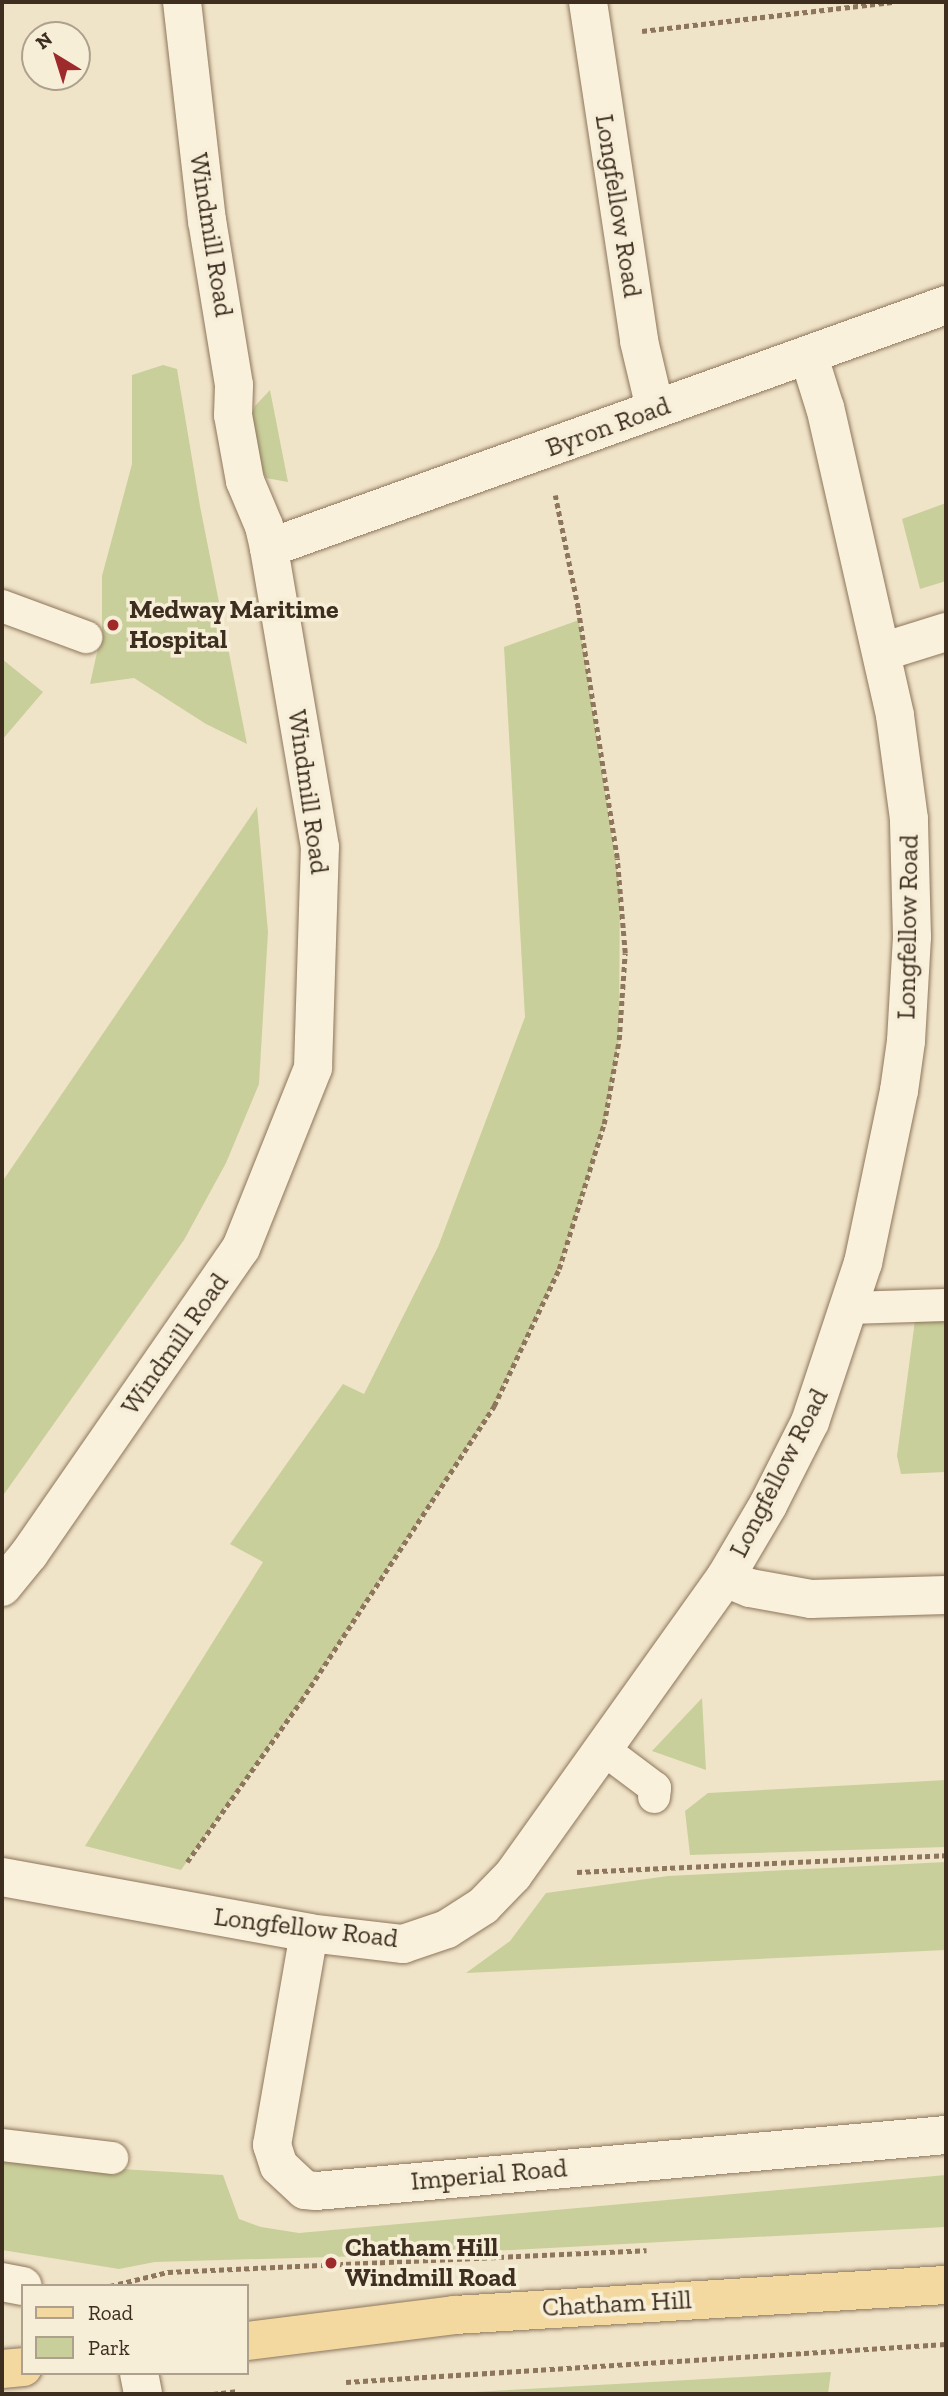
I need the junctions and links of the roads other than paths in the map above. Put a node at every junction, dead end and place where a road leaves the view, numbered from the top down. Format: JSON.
{"nodes":[{"id":1,"x":182,"y":2,"type":"edge"},
{"id":2,"x":590,"y":19,"type":"edge"},
{"id":3,"x":946,"y":305,"type":"edge"},
{"id":4,"x":809,"y":357,"type":"junction"},
{"id":5,"x":655,"y":408,"type":"junction"},
{"id":6,"x":269,"y":548,"type":"junction"},
{"id":7,"x":2,"y":606,"type":"edge"},
{"id":8,"x":946,"y":632,"type":"edge"},
{"id":9,"x":86,"y":638,"type":"dead end"},
{"id":10,"x":882,"y":652,"type":"junction"},
{"id":11,"x":946,"y":1305,"type":"edge"},
{"id":12,"x":849,"y":1308,"type":"junction"},
{"id":13,"x":725,"y":1578,"type":"junction"},
{"id":14,"x":2,"y":1587,"type":"edge"},
{"id":15,"x":946,"y":1595,"type":"edge"},
{"id":16,"x":603,"y":1749,"type":"junction"},
{"id":17,"x":654,"y":1797,"type":"dead end"},
{"id":18,"x":2,"y":1877,"type":"edge"},
{"id":19,"x":309,"y":1933,"type":"junction"},
{"id":20,"x":946,"y":2135,"type":"edge"},
{"id":21,"x":2,"y":2145,"type":"edge"},
{"id":22,"x":112,"y":2158,"type":"dead end"},
{"id":23,"x":2,"y":2282,"type":"edge"},
{"id":24,"x":946,"y":2285,"type":"edge"},
{"id":25,"x":21,"y":2286,"type":"edge"},
{"id":26,"x":248,"y":2341,"type":"edge"},
{"id":27,"x":21,"y":2367,"type":"edge"},
{"id":28,"x":2,"y":2369,"type":"edge"},
{"id":29,"x":139,"y":2375,"type":"edge"},
{"id":30,"x":142,"y":2394,"type":"edge"}],
"edges":[{"from":1,"to":6,"type":"street","name":"Windmill Road"},
{"from":2,"to":5,"type":"street","name":"Longfellow Road"},
{"from":3,"to":4,"type":"street","name":"Byron Road"},
{"from":4,"to":5,"type":"street","name":"Byron Road"},
{"from":4,"to":10,"type":"street","name":"Longfellow Road"},
{"from":5,"to":6,"type":"street","name":"Byron Road"},
{"from":6,"to":14,"type":"street","name":"Windmill Road"},
{"from":7,"to":9,"type":"lane"},
{"from":8,"to":10,"type":"street"},
{"from":10,"to":12,"type":"street","name":"Longfellow Road"},
{"from":11,"to":12,"type":"lane"},
{"from":12,"to":13,"type":"street","name":"Longfellow Road"},
{"from":13,"to":15,"type":"street"},
{"from":13,"to":16,"type":"street","name":"Longfellow Road"},
{"from":16,"to":17,"type":"lane"},
{"from":16,"to":19,"type":"street","name":"Longfellow Road"},
{"from":18,"to":19,"type":"street","name":"Longfellow Road"},
{"from":19,"to":20,"type":"street","name":"Imperial Road"},
{"from":21,"to":22,"type":"lane"},
{"from":23,"to":25,"type":"street"},
{"from":24,"to":26,"type":"main road","name":"Chatham Hill"},
{"from":27,"to":28,"type":"main road"},
{"from":29,"to":30,"type":"street"}]}
